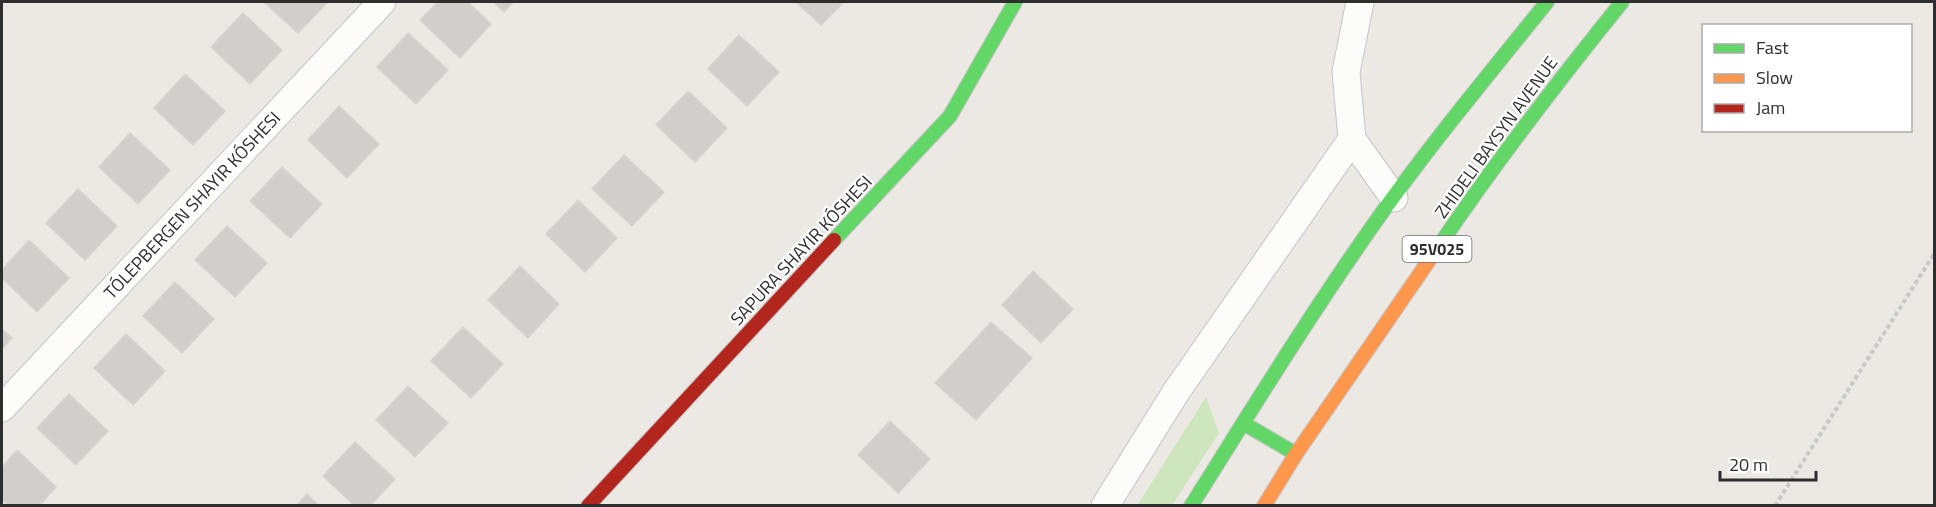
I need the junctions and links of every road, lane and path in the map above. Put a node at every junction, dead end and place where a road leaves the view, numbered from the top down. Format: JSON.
{"nodes":[{"id":1,"x":382,"y":2,"type":"edge"},
{"id":2,"x":1015,"y":2,"type":"edge"},
{"id":3,"x":1360,"y":2,"type":"edge"},
{"id":4,"x":1548,"y":2,"type":"edge"},
{"id":5,"x":1622,"y":2,"type":"edge"},
{"id":6,"x":1352,"y":140,"type":"junction"},
{"id":7,"x":1394,"y":198,"type":"junction"},
{"id":8,"x":1935,"y":254,"type":"edge"},
{"id":9,"x":2,"y":408,"type":"edge"},
{"id":10,"x":1243,"y":423,"type":"junction"},
{"id":11,"x":1296,"y":454,"type":"junction"},
{"id":12,"x":588,"y":506,"type":"edge"},
{"id":13,"x":1105,"y":506,"type":"edge"},
{"id":14,"x":1191,"y":506,"type":"edge"},
{"id":15,"x":1264,"y":506,"type":"edge"},
{"id":16,"x":1775,"y":506,"type":"edge"}],
"edges":[{"from":1,"to":9,"type":"street"},
{"from":2,"to":12,"type":"main road"},
{"from":3,"to":6,"type":"street"},
{"from":4,"to":7,"type":"main road"},
{"from":5,"to":11,"type":"main road","name":"ZHIDELI BAYSYN AVENUE","number":"95V025"},
{"from":6,"to":7,"type":"street"},
{"from":6,"to":13,"type":"street"},
{"from":7,"to":10,"type":"main road"},
{"from":8,"to":16,"type":"path"},
{"from":10,"to":11,"type":"main road"},
{"from":10,"to":14,"type":"main road"},
{"from":11,"to":15,"type":"main road","name":"ZHIDELI BAYSYN AVENUE","number":"95V025"}]}
